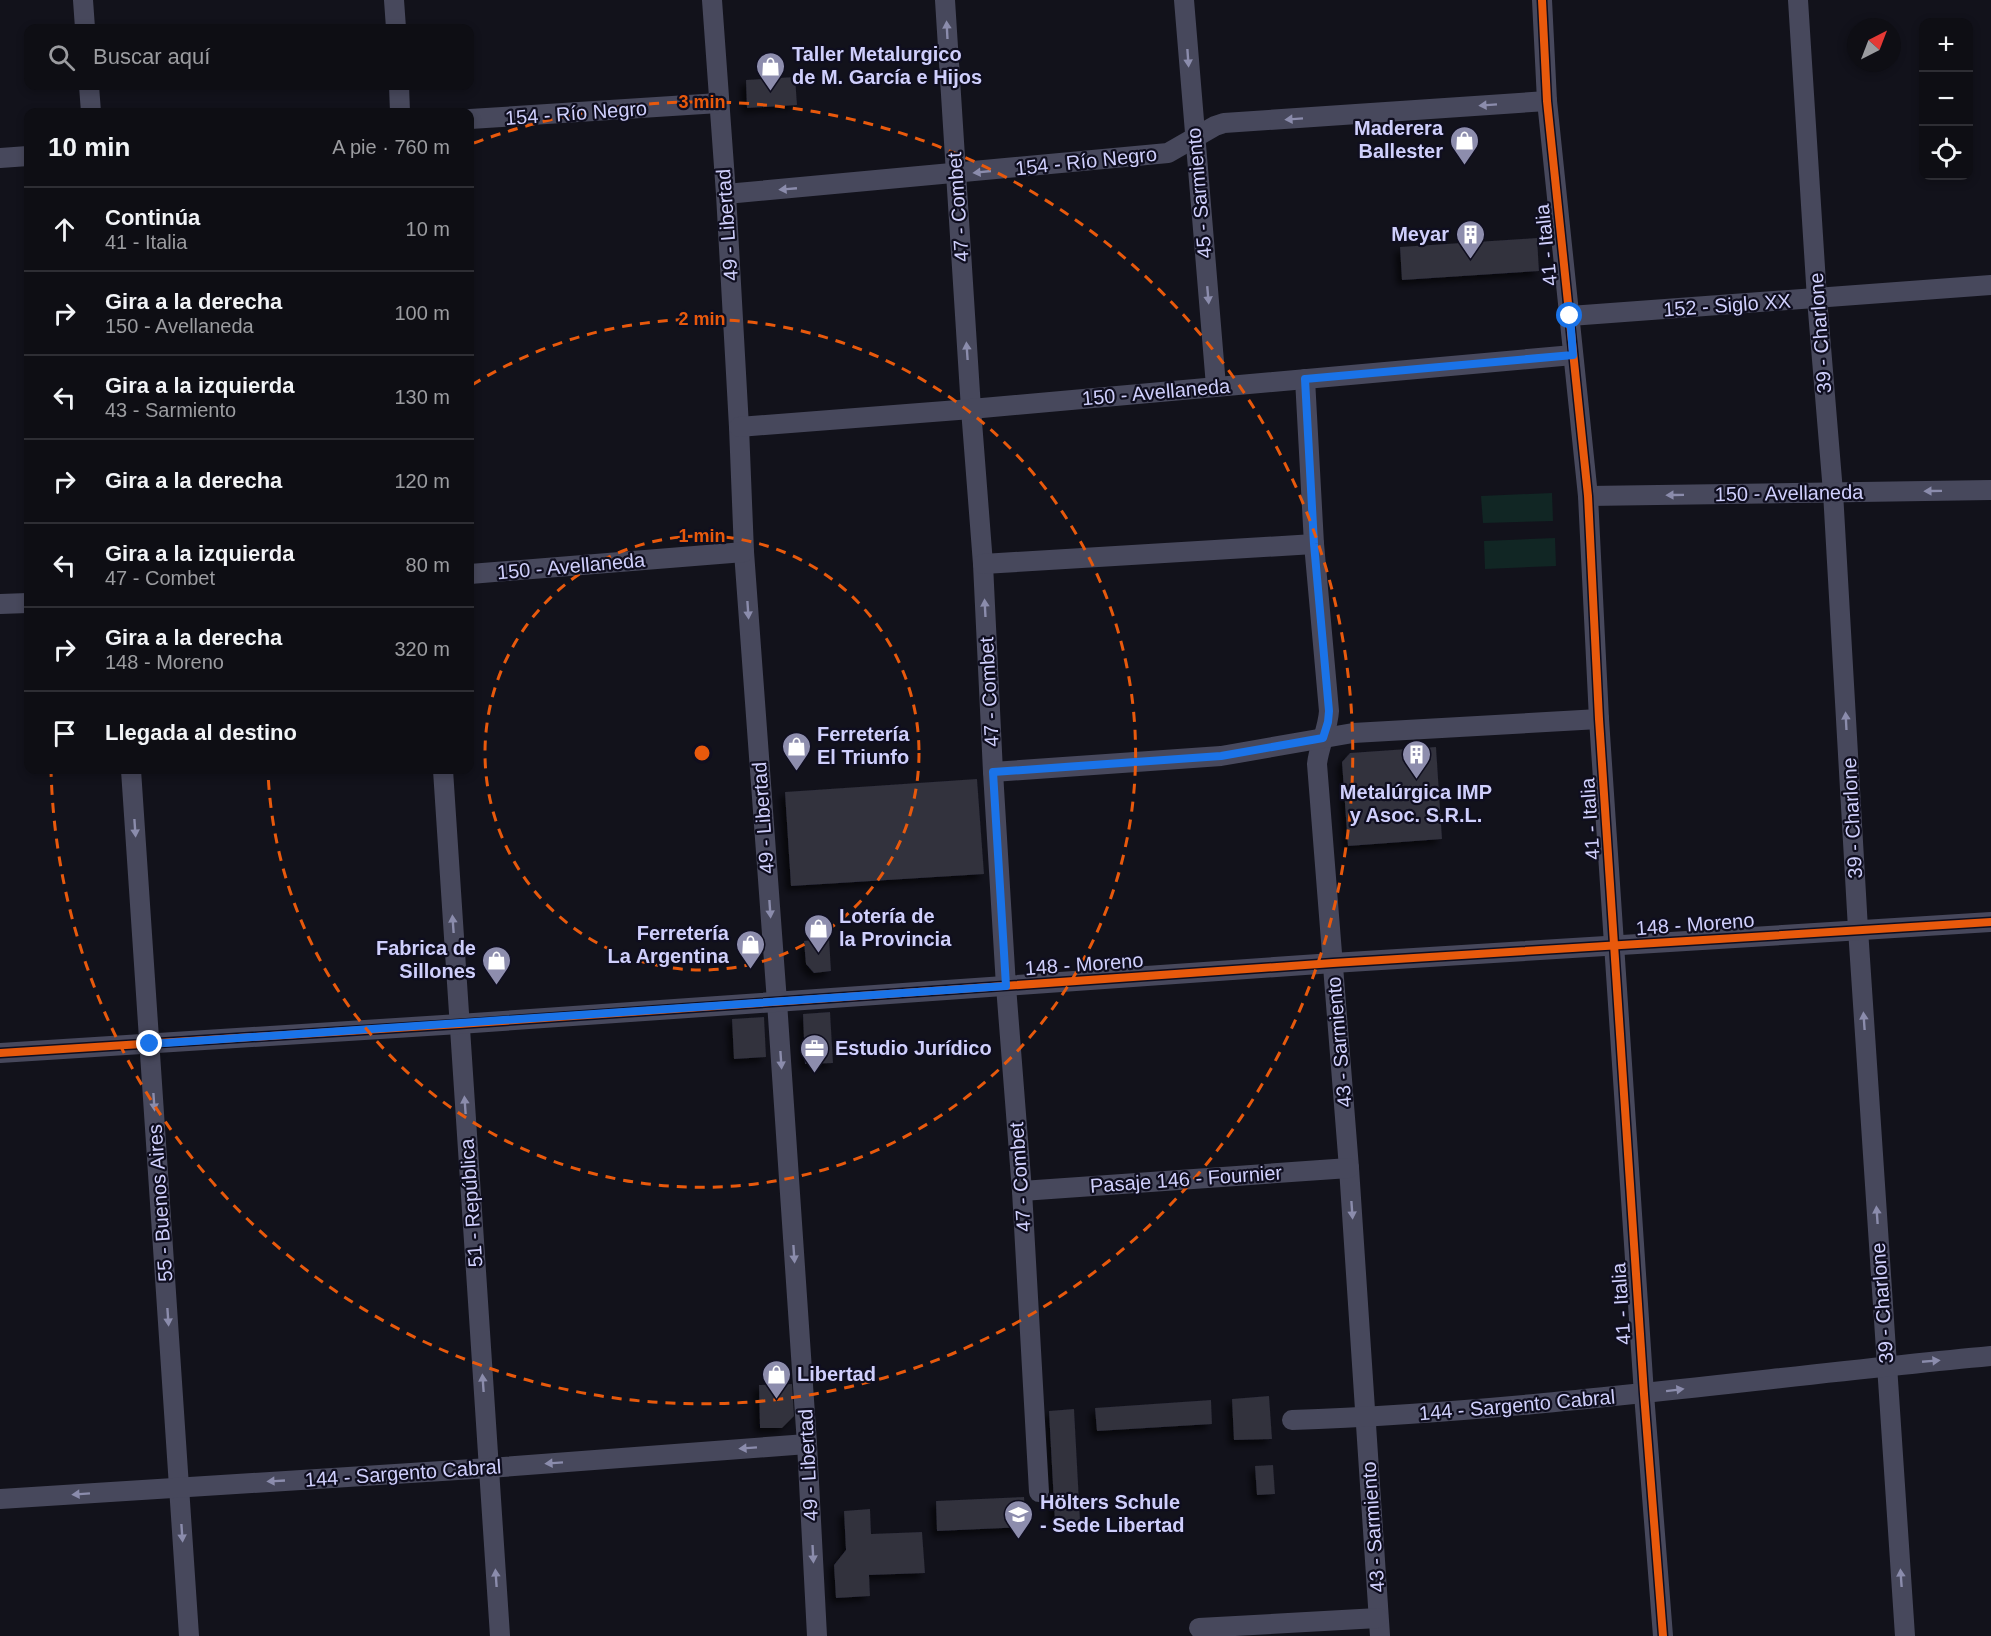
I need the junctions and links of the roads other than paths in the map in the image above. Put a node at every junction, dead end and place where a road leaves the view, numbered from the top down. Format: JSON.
{"nodes":[{"id":1,"x":83,"y":0,"type":"edge"},
{"id":2,"x":394,"y":0,"type":"edge"},
{"id":3,"x":712,"y":0,"type":"edge"},
{"id":4,"x":945,"y":0,"type":"edge"},
{"id":5,"x":1184,"y":0,"type":"edge"},
{"id":6,"x":1542,"y":0,"type":"edge"},
{"id":7,"x":1798,"y":0,"type":"edge"},
{"id":8,"x":85,"y":24,"type":"edge"},
{"id":9,"x":396,"y":24,"type":"edge"},
{"id":10,"x":89,"y":90,"type":"edge"},
{"id":11,"x":399,"y":90,"type":"edge"},
{"id":12,"x":1547,"y":101,"type":"junction"},
{"id":13,"x":719,"y":104,"type":"junction"},
{"id":14,"x":91,"y":108,"type":"edge"},
{"id":15,"x":400,"y":108,"type":"edge"},
{"id":16,"x":474,"y":119,"type":"edge"},
{"id":17,"x":1194,"y":138,"type":"junction"},
{"id":18,"x":24,"y":156,"type":"edge"},
{"id":19,"x":0,"y":158,"type":"edge"},
{"id":20,"x":955,"y":174,"type":"junction"},
{"id":21,"x":726,"y":194,"type":"junction"},
{"id":22,"x":1991,"y":285,"type":"edge"},
{"id":23,"x":1817,"y":299,"type":"junction"},
{"id":24,"x":1570,"y":316,"type":"junction"},
{"id":25,"x":1573,"y":355,"type":"junction"},
{"id":26,"x":1305,"y":379,"type":"junction"},
{"id":27,"x":1216,"y":386,"type":"junction"},
{"id":28,"x":971,"y":409,"type":"junction"},
{"id":29,"x":739,"y":427,"type":"junction"},
{"id":30,"x":1991,"y":490,"type":"edge"},
{"id":31,"x":1833,"y":492,"type":"junction"},
{"id":32,"x":1588,"y":496,"type":"junction"},
{"id":33,"x":1314,"y":544,"type":"junction"},
{"id":34,"x":744,"y":552,"type":"junction"},
{"id":35,"x":983,"y":564,"type":"junction"},
{"id":36,"x":474,"y":574,"type":"edge"},
{"id":37,"x":24,"y":603,"type":"edge"},
{"id":38,"x":0,"y":604,"type":"edge"},
{"id":39,"x":1599,"y":718,"type":"junction"},
{"id":40,"x":1323,"y":738,"type":"junction"},
{"id":41,"x":993,"y":772,"type":"junction"},
{"id":42,"x":131,"y":774,"type":"edge"},
{"id":43,"x":443,"y":774,"type":"edge"},
{"id":44,"x":1991,"y":921,"type":"edge"},
{"id":45,"x":1858,"y":929,"type":"junction"},
{"id":46,"x":1615,"y":946,"type":"junction"},
{"id":47,"x":1333,"y":963,"type":"junction"},
{"id":48,"x":1006,"y":986,"type":"junction"},
{"id":49,"x":777,"y":1002,"type":"junction"},
{"id":50,"x":459,"y":1024,"type":"junction"},
{"id":51,"x":150,"y":1044,"type":"junction"},
{"id":52,"x":0,"y":1053,"type":"edge"},
{"id":53,"x":1349,"y":1168,"type":"junction"},
{"id":54,"x":1022,"y":1191,"type":"junction"},
{"id":55,"x":1991,"y":1356,"type":"edge"},
{"id":56,"x":1886,"y":1366,"type":"junction"},
{"id":57,"x":1644,"y":1394,"type":"junction"},
{"id":58,"x":1366,"y":1418,"type":"junction"},
{"id":59,"x":1292,"y":1420,"type":"dead end"},
{"id":60,"x":807,"y":1444,"type":"junction"},
{"id":61,"x":489,"y":1468,"type":"junction"},
{"id":62,"x":179,"y":1487,"type":"junction"},
{"id":63,"x":1039,"y":1491,"type":"dead end"},
{"id":64,"x":0,"y":1499,"type":"edge"},
{"id":65,"x":1379,"y":1627,"type":"edge"},
{"id":66,"x":1199,"y":1628,"type":"dead end"},
{"id":67,"x":189,"y":1636,"type":"edge"},
{"id":68,"x":500,"y":1636,"type":"edge"},
{"id":69,"x":817,"y":1636,"type":"edge"},
{"id":70,"x":1663,"y":1636,"type":"edge"},
{"id":71,"x":1905,"y":1636,"type":"edge"}],
"edges":[{"from":1,"to":8,"type":"street"},
{"from":2,"to":9,"type":"street"},
{"from":3,"to":13,"type":"street","name":"49 - Libertad"},
{"from":20,"to":4,"type":"street","name":"47 - Combet","one_way":true},
{"from":5,"to":17,"type":"street","name":"45 - Sarmiento","one_way":true},
{"from":6,"to":12,"type":"street","name":"41 - Italia"},
{"from":7,"to":23,"type":"street","name":"39 - Charlone"},
{"from":10,"to":14,"type":"street"},
{"from":11,"to":15,"type":"street"},
{"from":12,"to":17,"type":"street","name":"154 - Río Negro","one_way":true},
{"from":12,"to":24,"type":"street","name":"41 - Italia"},
{"from":13,"to":16,"type":"street","name":"154 - Río Negro"},
{"from":13,"to":21,"type":"street","name":"49 - Libertad"},
{"from":17,"to":20,"type":"street","name":"154 - Río Negro","one_way":true},
{"from":17,"to":27,"type":"street","name":"45 - Sarmiento","one_way":true},
{"from":18,"to":19,"type":"street"},
{"from":20,"to":21,"type":"street","name":"154 - Río Negro","one_way":true},
{"from":28,"to":20,"type":"street","name":"47 - Combet","one_way":true},
{"from":21,"to":29,"type":"street","name":"49 - Libertad"},
{"from":22,"to":23,"type":"street","name":"152 - Siglo XX"},
{"from":23,"to":24,"type":"street","name":"152 - Siglo XX"},
{"from":23,"to":31,"type":"street","name":"39 - Charlone"},
{"from":24,"to":25,"type":"street","name":"41 - Italia"},
{"from":25,"to":26,"type":"street","name":"150 - Avellaneda"},
{"from":25,"to":32,"type":"street","name":"41 - Italia"},
{"from":26,"to":27,"type":"street","name":"150 - Avellaneda"},
{"from":26,"to":33,"type":"street","name":"43 - Sarmiento"},
{"from":27,"to":28,"type":"street","name":"150 - Avellaneda"},
{"from":28,"to":29,"type":"street","name":"150 - Avellaneda"},
{"from":28,"to":35,"type":"street","name":"47 - Combet"},
{"from":29,"to":34,"type":"street","name":"49 - Libertad"},
{"from":30,"to":31,"type":"street","name":"150 - Avellaneda","one_way":true},
{"from":31,"to":32,"type":"street","name":"150 - Avellaneda","one_way":true},
{"from":45,"to":31,"type":"street","name":"39 - Charlone","one_way":true},
{"from":32,"to":39,"type":"street","name":"41 - Italia"},
{"from":33,"to":35,"type":"street"},
{"from":33,"to":40,"type":"street","name":"43 - Sarmiento"},
{"from":34,"to":36,"type":"street","name":"150 - Avellaneda"},
{"from":34,"to":49,"type":"street","name":"49 - Libertad","one_way":true},
{"from":41,"to":35,"type":"street","name":"47 - Combet","one_way":true},
{"from":37,"to":38,"type":"street"},
{"from":39,"to":40,"type":"street"},
{"from":39,"to":46,"type":"street","name":"41 - Italia"},
{"from":40,"to":41,"type":"street"},
{"from":40,"to":47,"type":"street","name":"43 - Sarmiento"},
{"from":41,"to":48,"type":"street","name":"47 - Combet"},
{"from":42,"to":51,"type":"street","name":"55 - Buenos Aires","one_way":true},
{"from":50,"to":43,"type":"street","name":"51 - República","one_way":true},
{"from":44,"to":45,"type":"street","name":"148 - Moreno"},
{"from":45,"to":46,"type":"street","name":"148 - Moreno"},
{"from":56,"to":45,"type":"street","name":"39 - Charlone","one_way":true},
{"from":46,"to":47,"type":"street","name":"148 - Moreno"},
{"from":46,"to":57,"type":"street","name":"41 - Italia"},
{"from":47,"to":48,"type":"street","name":"148 - Moreno"},
{"from":47,"to":53,"type":"street","name":"43 - Sarmiento"},
{"from":48,"to":49,"type":"street","name":"148 - Moreno"},
{"from":48,"to":54,"type":"street","name":"47 - Combet"},
{"from":49,"to":50,"type":"street","name":"148 - Moreno"},
{"from":49,"to":60,"type":"street","name":"49 - Libertad","one_way":true},
{"from":50,"to":51,"type":"street","name":"148 - Moreno"},
{"from":61,"to":50,"type":"street","name":"51 - República","one_way":true},
{"from":51,"to":52,"type":"street","name":"148 - Moreno"},
{"from":51,"to":62,"type":"street","name":"55 - Buenos Aires","one_way":true},
{"from":53,"to":54,"type":"street","name":"Pasaje 146 - Fournier"},
{"from":53,"to":58,"type":"street","name":"43 - Sarmiento","one_way":true},
{"from":54,"to":63,"type":"street","name":"47 - Combet"},
{"from":56,"to":55,"type":"street","name":"144 - Sargento Cabral","one_way":true},
{"from":57,"to":56,"type":"street","name":"144 - Sargento Cabral","one_way":true},
{"from":71,"to":56,"type":"street","name":"39 - Charlone","one_way":true},
{"from":57,"to":58,"type":"street","name":"144 - Sargento Cabral"},
{"from":57,"to":70,"type":"street","name":"41 - Italia"},
{"from":58,"to":59,"type":"street","name":"144 - Sargento Cabral"},
{"from":58,"to":65,"type":"street","name":"43 - Sarmiento"},
{"from":60,"to":61,"type":"street","name":"144 - Sargento Cabral","one_way":true},
{"from":60,"to":69,"type":"street","name":"49 - Libertad","one_way":true},
{"from":61,"to":62,"type":"street","name":"144 - Sargento Cabral","one_way":true},
{"from":68,"to":61,"type":"street","name":"51 - República","one_way":true},
{"from":62,"to":64,"type":"street","name":"144 - Sargento Cabral","one_way":true},
{"from":62,"to":67,"type":"street","name":"55 - Buenos Aires","one_way":true},
{"from":65,"to":66,"type":"street"}]}
